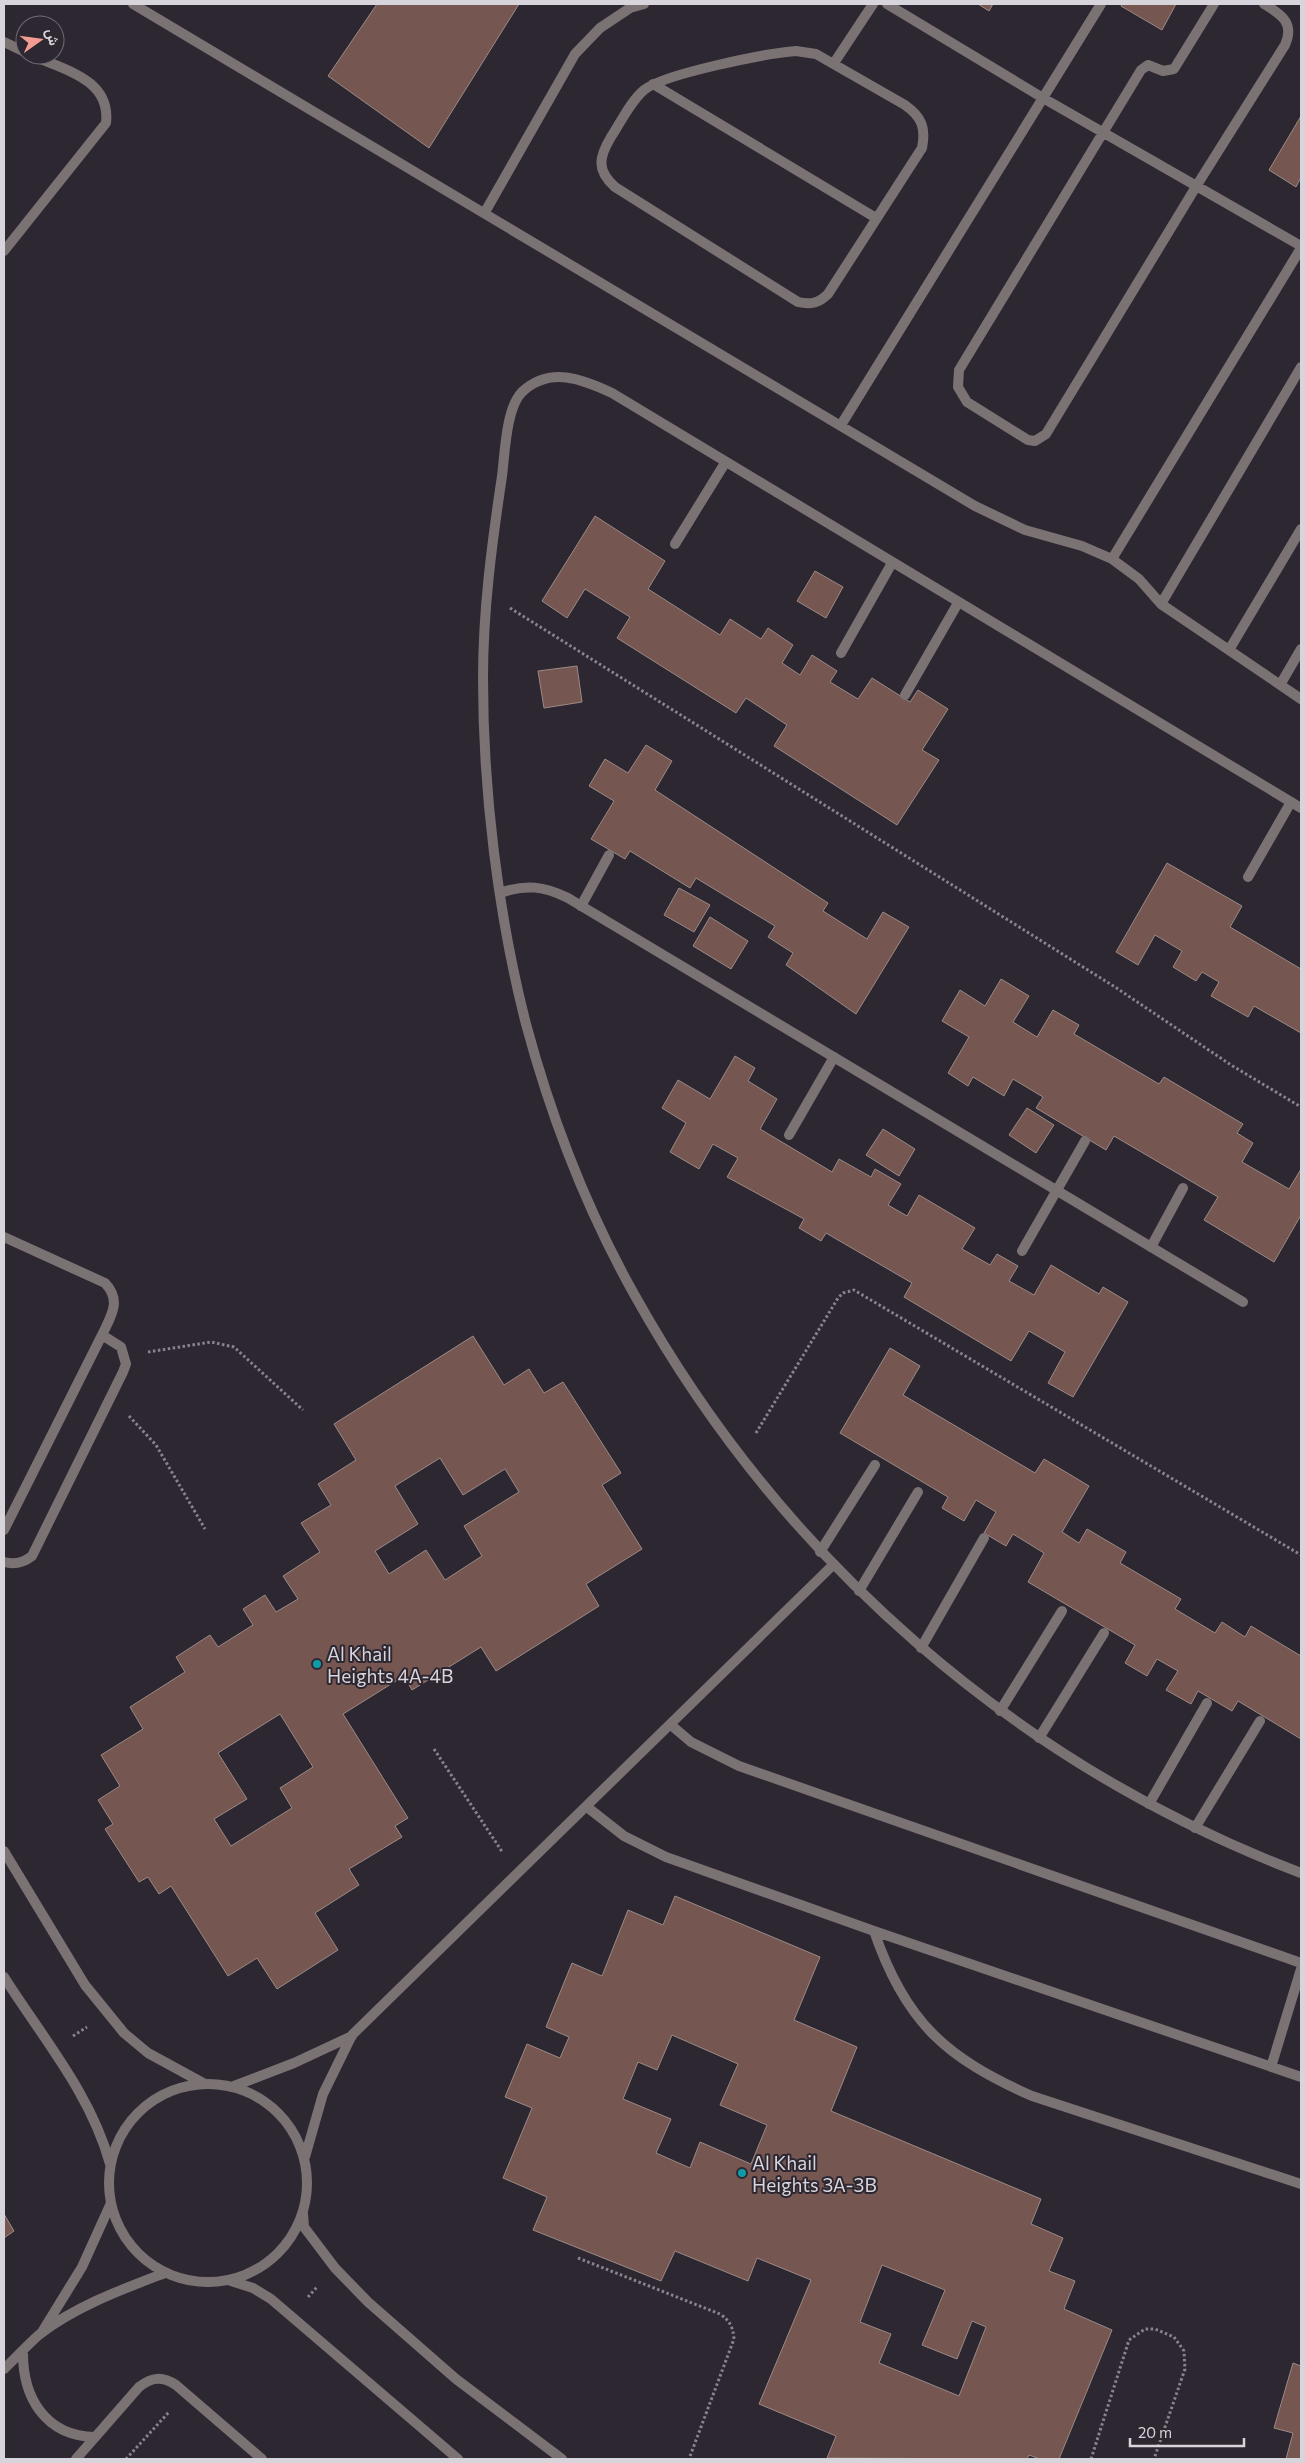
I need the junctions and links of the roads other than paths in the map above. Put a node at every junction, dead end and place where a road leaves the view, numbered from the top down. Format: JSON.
{"nodes":[{"id":1,"x":133,"y":4,"type":"edge"},
{"id":2,"x":644,"y":4,"type":"edge"},
{"id":3,"x":873,"y":4,"type":"edge"},
{"id":4,"x":887,"y":4,"type":"edge"},
{"id":5,"x":1101,"y":4,"type":"edge"},
{"id":6,"x":1214,"y":4,"type":"edge"},
{"id":7,"x":1264,"y":4,"type":"edge"},
{"id":8,"x":834,"y":63,"type":"junction"},
{"id":9,"x":52,"y":65,"type":"edge"},
{"id":10,"x":653,"y":84,"type":"junction"},
{"id":11,"x":1044,"y":98,"type":"junction"},
{"id":12,"x":1103,"y":132,"type":"junction"},
{"id":13,"x":1196,"y":185,"type":"junction"},
{"id":14,"x":486,"y":212,"type":"junction"},
{"id":15,"x":876,"y":218,"type":"junction"},
{"id":16,"x":1301,"y":247,"type":"edge"},
{"id":17,"x":4,"y":251,"type":"edge"},
{"id":18,"x":1301,"y":367,"type":"edge"},
{"id":19,"x":841,"y":425,"type":"junction"},
{"id":20,"x":725,"y":463,"type":"junction"},
{"id":21,"x":1301,"y":530,"type":"edge"},
{"id":22,"x":676,"y":544,"type":"dead end"},
{"id":23,"x":1112,"y":559,"type":"junction"},
{"id":24,"x":892,"y":563,"type":"junction"},
{"id":25,"x":958,"y":603,"type":"junction"},
{"id":26,"x":1161,"y":604,"type":"junction"},
{"id":27,"x":1301,"y":649,"type":"edge"},
{"id":28,"x":1229,"y":650,"type":"junction"},
{"id":29,"x":841,"y":653,"type":"dead end"},
{"id":30,"x":1280,"y":685,"type":"junction"},
{"id":31,"x":905,"y":695,"type":"dead end"},
{"id":32,"x":1301,"y":699,"type":"edge"},
{"id":33,"x":1291,"y":802,"type":"junction"},
{"id":34,"x":1301,"y":808,"type":"edge"},
{"id":35,"x":609,"y":855,"type":"dead end"},
{"id":36,"x":1248,"y":877,"type":"dead end"},
{"id":37,"x":500,"y":893,"type":"junction"},
{"id":38,"x":581,"y":906,"type":"junction"},
{"id":39,"x":834,"y":1057,"type":"junction"},
{"id":40,"x":789,"y":1135,"type":"dead end"},
{"id":41,"x":1085,"y":1141,"type":"dead end"},
{"id":42,"x":1183,"y":1188,"type":"dead end"},
{"id":43,"x":1057,"y":1191,"type":"junction"},
{"id":44,"x":4,"y":1237,"type":"edge"},
{"id":45,"x":1151,"y":1247,"type":"junction"},
{"id":46,"x":1022,"y":1251,"type":"dead end"},
{"id":47,"x":1243,"y":1302,"type":"dead end"},
{"id":48,"x":102,"y":1335,"type":"junction"},
{"id":49,"x":874,"y":1465,"type":"dead end"},
{"id":50,"x":918,"y":1492,"type":"dead end"},
{"id":51,"x":4,"y":1530,"type":"edge"},
{"id":52,"x":984,"y":1538,"type":"dead end"},
{"id":53,"x":820,"y":1552,"type":"junction"},
{"id":54,"x":4,"y":1562,"type":"edge"},
{"id":55,"x":833,"y":1565,"type":"junction"},
{"id":56,"x":859,"y":1591,"type":"junction"},
{"id":57,"x":1062,"y":1611,"type":"dead end"},
{"id":58,"x":1104,"y":1633,"type":"dead end"},
{"id":59,"x":921,"y":1648,"type":"junction"},
{"id":60,"x":1207,"y":1703,"type":"dead end"},
{"id":61,"x":1000,"y":1711,"type":"junction"},
{"id":62,"x":1260,"y":1721,"type":"dead end"},
{"id":63,"x":671,"y":1725,"type":"junction"},
{"id":64,"x":1039,"y":1738,"type":"junction"},
{"id":65,"x":1149,"y":1804,"type":"junction"},
{"id":66,"x":586,"y":1807,"type":"junction"},
{"id":67,"x":1195,"y":1828,"type":"junction"},
{"id":68,"x":4,"y":1851,"type":"edge"},
{"id":69,"x":1300,"y":1870,"type":"edge"},
{"id":70,"x":874,"y":1931,"type":"junction"},
{"id":71,"x":1301,"y":1963,"type":"edge"},
{"id":72,"x":1301,"y":1969,"type":"edge"},
{"id":73,"x":4,"y":1977,"type":"edge"},
{"id":74,"x":352,"y":2035,"type":"junction"},
{"id":75,"x":1271,"y":2067,"type":"junction"},
{"id":76,"x":1301,"y":2078,"type":"edge"},
{"id":77,"x":202,"y":2083,"type":"junction"},
{"id":78,"x":234,"y":2086,"type":"junction"},
{"id":79,"x":305,"y":2157,"type":"junction"},
{"id":80,"x":111,"y":2165,"type":"junction"},
{"id":81,"x":1301,"y":2184,"type":"edge"},
{"id":82,"x":111,"y":2203,"type":"junction"},
{"id":83,"x":303,"y":2214,"type":"junction"},
{"id":84,"x":165,"y":2272,"type":"junction"},
{"id":85,"x":215,"y":2282,"type":"junction"},
{"id":86,"x":40,"y":2334,"type":"junction"},
{"id":87,"x":23,"y":2350,"type":"junction"},
{"id":88,"x":4,"y":2369,"type":"edge"},
{"id":89,"x":95,"y":2437,"type":"junction"},
{"id":90,"x":76,"y":2459,"type":"edge"},
{"id":91,"x":262,"y":2459,"type":"edge"},
{"id":92,"x":458,"y":2459,"type":"edge"},
{"id":93,"x":562,"y":2459,"type":"edge"}],
"edges":[{"from":1,"to":14,"type":"street"},
{"from":2,"to":14,"type":"street"},
{"from":3,"to":8,"type":"street"},
{"from":4,"to":11,"type":"street"},
{"from":5,"to":11,"type":"street"},
{"from":6,"to":12,"type":"street"},
{"from":7,"to":13,"type":"street"},
{"from":8,"to":10,"type":"street"},
{"from":8,"to":15,"type":"street"},
{"from":9,"to":17,"type":"street"},
{"from":10,"to":15,"type":"street"},
{"from":10,"to":15,"type":"street"},
{"from":11,"to":12,"type":"street"},
{"from":11,"to":19,"type":"street"},
{"from":12,"to":13,"type":"street"},
{"from":12,"to":13,"type":"street"},
{"from":13,"to":16,"type":"street"},
{"from":14,"to":19,"type":"street"},
{"from":16,"to":23,"type":"street"},
{"from":18,"to":26,"type":"street"},
{"from":19,"to":23,"type":"street"},
{"from":20,"to":22,"type":"street"},
{"from":20,"to":24,"type":"street"},
{"from":20,"to":37,"type":"street"},
{"from":21,"to":28,"type":"street"},
{"from":23,"to":26,"type":"street"},
{"from":24,"to":25,"type":"street"},
{"from":24,"to":29,"type":"street"},
{"from":25,"to":31,"type":"street"},
{"from":25,"to":33,"type":"street"},
{"from":26,"to":28,"type":"street"},
{"from":27,"to":30,"type":"street"},
{"from":28,"to":30,"type":"street"},
{"from":30,"to":32,"type":"street"},
{"from":33,"to":34,"type":"street"},
{"from":33,"to":36,"type":"street"},
{"from":35,"to":38,"type":"street"},
{"from":37,"to":38,"type":"street"},
{"from":37,"to":53,"type":"street"},
{"from":38,"to":39,"type":"street"},
{"from":39,"to":40,"type":"street"},
{"from":39,"to":43,"type":"street"},
{"from":41,"to":43,"type":"street"},
{"from":42,"to":45,"type":"street"},
{"from":43,"to":45,"type":"street"},
{"from":43,"to":46,"type":"street"},
{"from":44,"to":48,"type":"street"},
{"from":45,"to":47,"type":"street"},
{"from":48,"to":51,"type":"street"},
{"from":48,"to":54,"type":"street"},
{"from":49,"to":53,"type":"street"},
{"from":50,"to":56,"type":"street"},
{"from":52,"to":59,"type":"street"},
{"from":53,"to":55,"type":"street"},
{"from":55,"to":56,"type":"street"},
{"from":55,"to":63,"type":"street"},
{"from":56,"to":59,"type":"street"},
{"from":57,"to":61,"type":"street"},
{"from":58,"to":64,"type":"street"},
{"from":59,"to":61,"type":"street"},
{"from":60,"to":65,"type":"street"},
{"from":61,"to":64,"type":"street"},
{"from":62,"to":67,"type":"street"},
{"from":63,"to":66,"type":"street"},
{"from":63,"to":71,"type":"street"},
{"from":64,"to":65,"type":"street"},
{"from":65,"to":67,"type":"street"},
{"from":66,"to":70,"type":"street"},
{"from":66,"to":74,"type":"street"},
{"from":67,"to":69,"type":"street"},
{"from":68,"to":77,"type":"street"},
{"from":70,"to":75,"type":"street"},
{"from":70,"to":81,"type":"street"},
{"from":72,"to":75,"type":"street"},
{"from":73,"to":80,"type":"street"},
{"from":74,"to":78,"type":"street"},
{"from":74,"to":79,"type":"street"},
{"from":75,"to":76,"type":"street"},
{"from":77,"to":78,"type":"street"},
{"from":77,"to":80,"type":"street"},
{"from":78,"to":79,"type":"street"},
{"from":79,"to":83,"type":"street"},
{"from":80,"to":82,"type":"street"},
{"from":82,"to":84,"type":"street"},
{"from":82,"to":86,"type":"street"},
{"from":83,"to":85,"type":"street"},
{"from":83,"to":93,"type":"street"},
{"from":84,"to":85,"type":"street"},
{"from":84,"to":86,"type":"street"},
{"from":85,"to":92,"type":"street"},
{"from":86,"to":87,"type":"street"},
{"from":87,"to":88,"type":"street"},
{"from":87,"to":89,"type":"street"},
{"from":89,"to":90,"type":"street"},
{"from":89,"to":91,"type":"street"}]}
